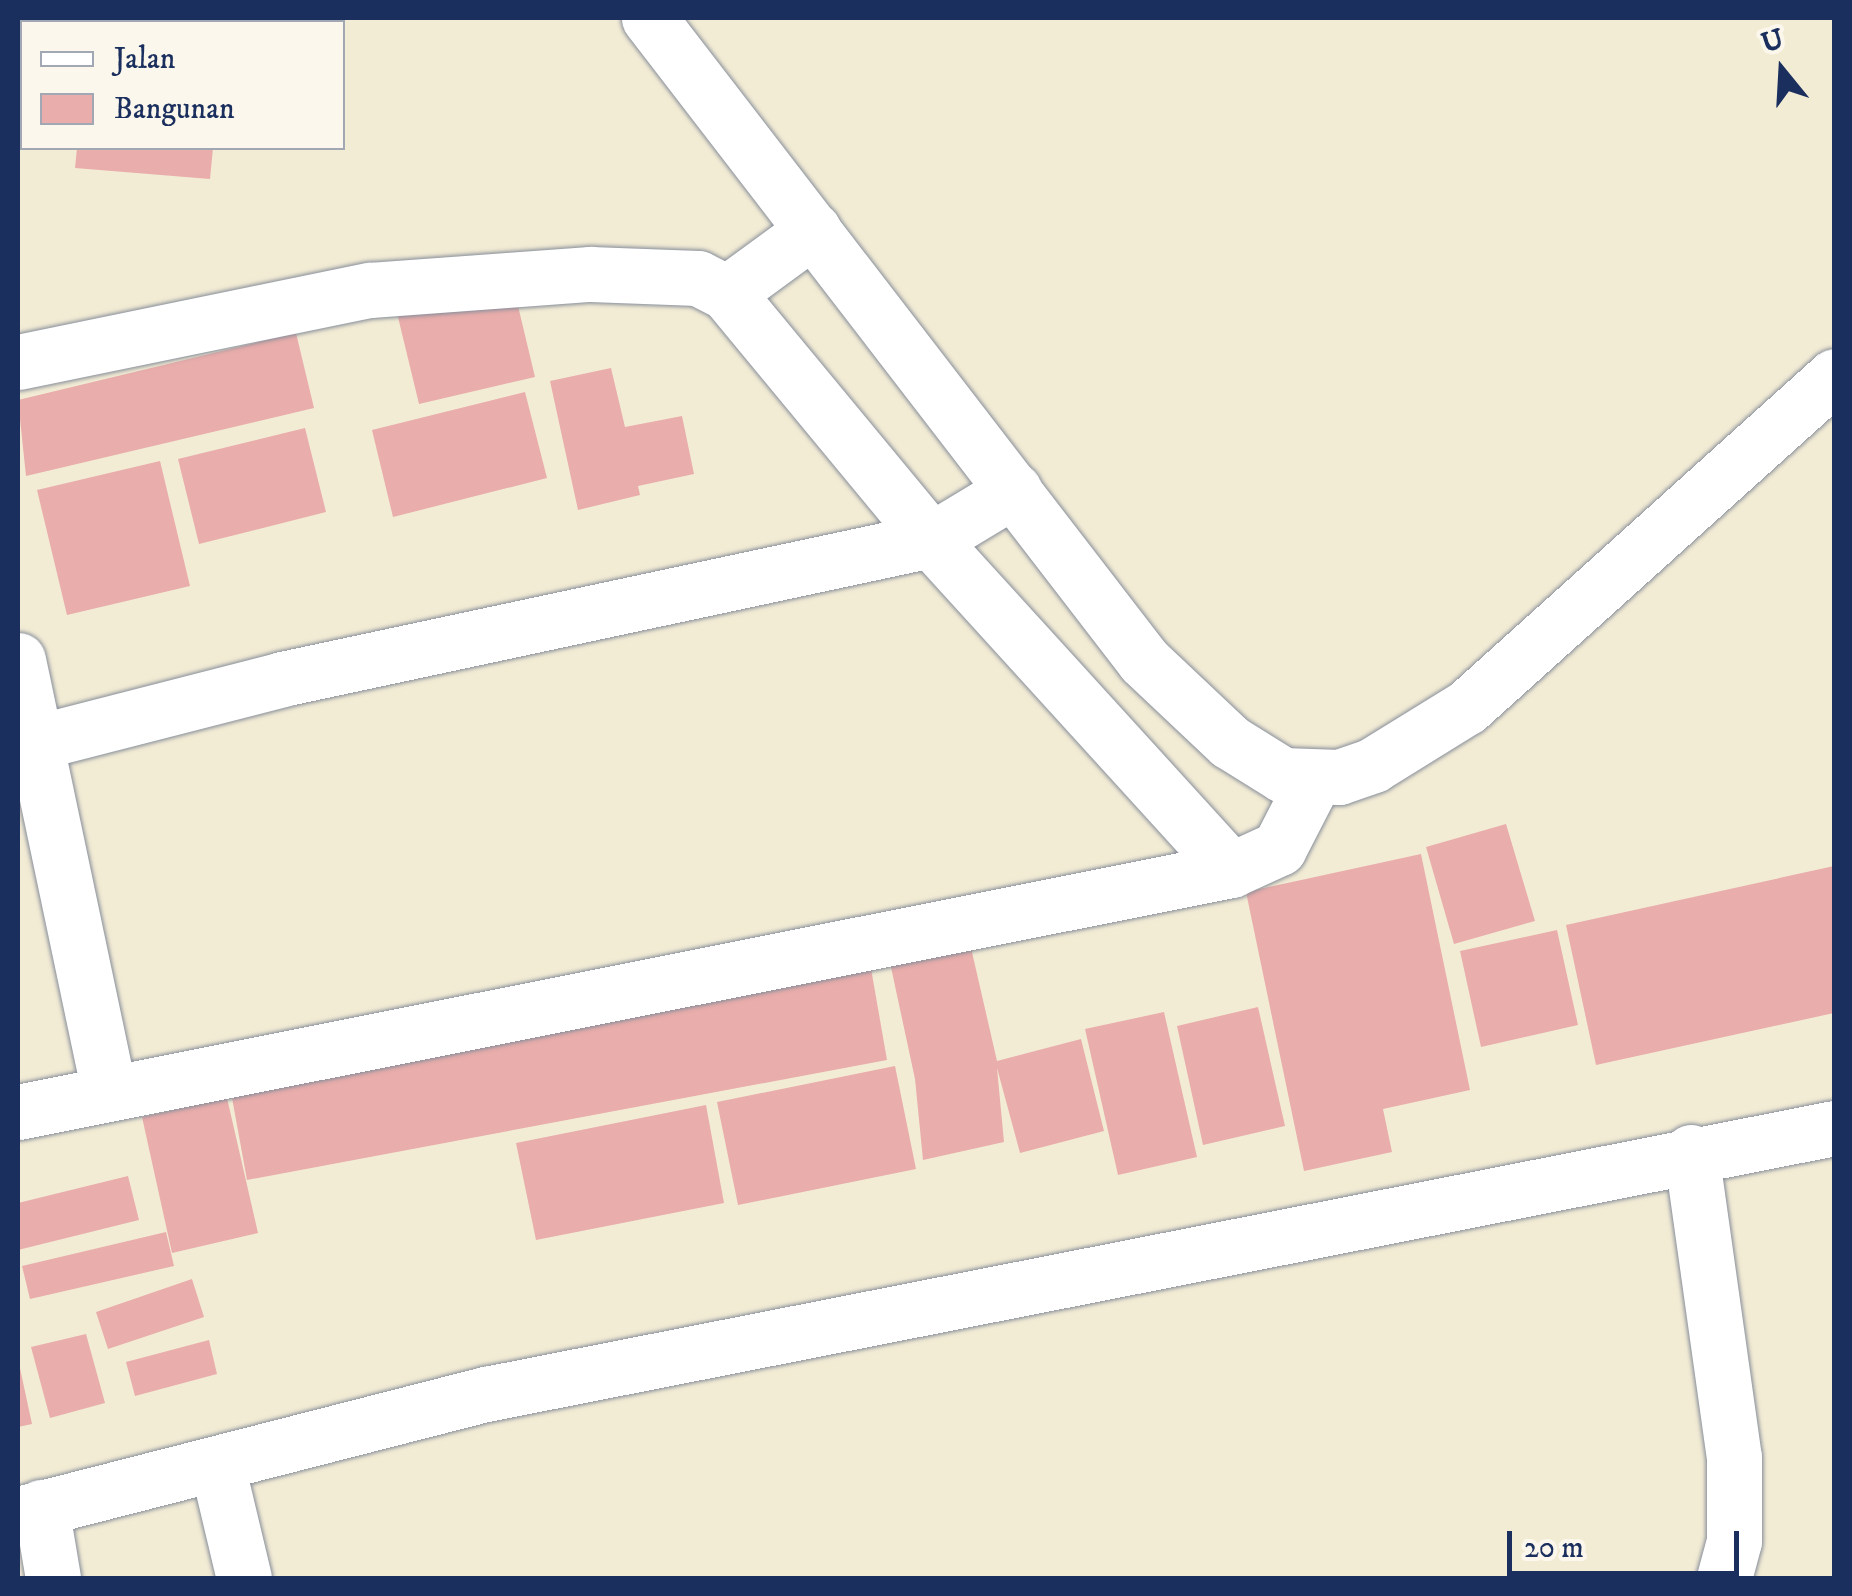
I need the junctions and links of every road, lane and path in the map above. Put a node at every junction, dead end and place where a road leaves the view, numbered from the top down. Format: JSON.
{"nodes":[{"id":1,"x":649,"y":18,"type":"edge"},
{"id":2,"x":813,"y":230,"type":"junction"},
{"id":3,"x":727,"y":293,"type":"junction"},
{"id":4,"x":18,"y":362,"type":"edge"},
{"id":5,"x":1834,"y":376,"type":"edge"},
{"id":6,"x":1014,"y":490,"type":"junction"},
{"id":7,"x":931,"y":540,"type":"junction"},
{"id":8,"x":18,"y":660,"type":"edge"},
{"id":9,"x":26,"y":746,"type":"edge"},
{"id":10,"x":1315,"y":778,"type":"junction"},
{"id":11,"x":1231,"y":870,"type":"junction"},
{"id":12,"x":109,"y":1092,"type":"junction"},
{"id":13,"x":18,"y":1112,"type":"edge"},
{"id":14,"x":1834,"y":1128,"type":"edge"},
{"id":15,"x":1691,"y":1152,"type":"junction"},
{"id":16,"x":217,"y":1465,"type":"junction"},
{"id":17,"x":29,"y":1510,"type":"edge"},
{"id":18,"x":53,"y":1578,"type":"edge"},
{"id":19,"x":244,"y":1578,"type":"edge"},
{"id":20,"x":1724,"y":1578,"type":"edge"}],
"edges":[{"from":1,"to":2,"type":"street"},
{"from":2,"to":3,"type":"street"},
{"from":2,"to":6,"type":"street"},
{"from":3,"to":4,"type":"street"},
{"from":3,"to":7,"type":"street"},
{"from":5,"to":10,"type":"street"},
{"from":6,"to":7,"type":"street"},
{"from":6,"to":10,"type":"street"},
{"from":7,"to":9,"type":"street"},
{"from":7,"to":11,"type":"street"},
{"from":8,"to":9,"type":"street"},
{"from":9,"to":12,"type":"street"},
{"from":10,"to":11,"type":"street"},
{"from":11,"to":12,"type":"street"},
{"from":12,"to":13,"type":"street"},
{"from":14,"to":15,"type":"street"},
{"from":15,"to":16,"type":"street"},
{"from":15,"to":20,"type":"street"},
{"from":16,"to":17,"type":"street"},
{"from":16,"to":19,"type":"street"},
{"from":17,"to":18,"type":"street"}]}
